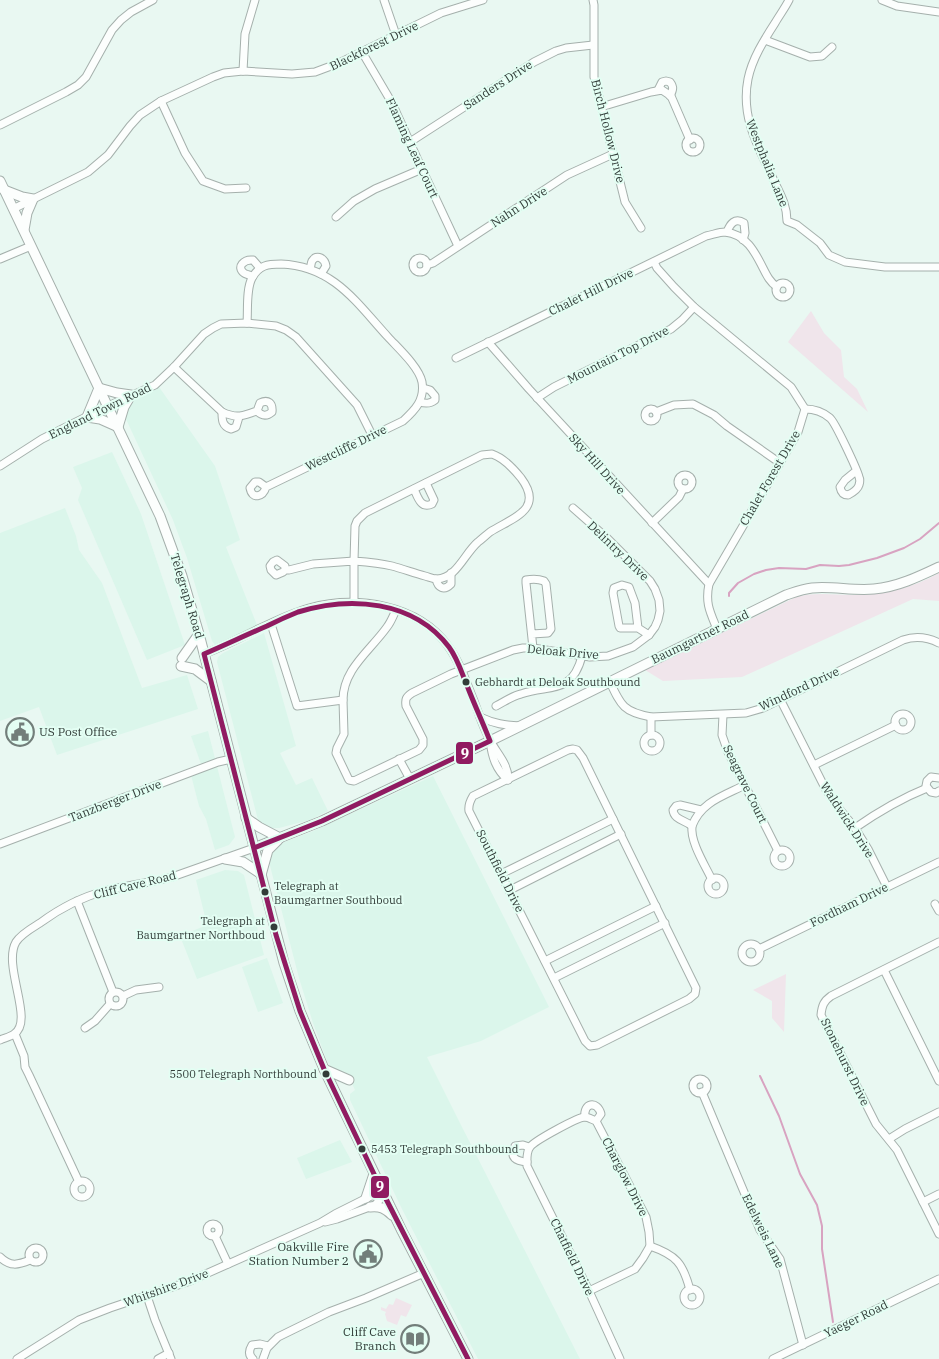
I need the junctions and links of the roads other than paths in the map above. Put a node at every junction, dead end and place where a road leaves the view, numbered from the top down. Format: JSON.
{"nodes":[{"id":1,"x":153,"y":0,"type":"edge"},
{"id":2,"x":255,"y":0,"type":"edge"},
{"id":3,"x":384,"y":0,"type":"edge"},
{"id":4,"x":483,"y":0,"type":"edge"},
{"id":5,"x":593,"y":0,"type":"edge"},
{"id":6,"x":788,"y":0,"type":"edge"},
{"id":7,"x":882,"y":0,"type":"edge"},
{"id":8,"x":939,"y":12,"type":"edge"},
{"id":9,"x":396,"y":35,"type":"junction"},
{"id":10,"x":765,"y":40,"type":"junction"},
{"id":11,"x":594,"y":45,"type":"junction"},
{"id":12,"x":832,"y":47,"type":"dead end"},
{"id":13,"x":362,"y":52,"type":"junction"},
{"id":14,"x":243,"y":71,"type":"junction"},
{"id":15,"x":658,"y":90,"type":"junction"},
{"id":16,"x":670,"y":96,"type":"junction"},
{"id":17,"x":161,"y":101,"type":"junction"},
{"id":18,"x":601,"y":107,"type":"junction"},
{"id":19,"x":0,"y":125,"type":"edge"},
{"id":20,"x":690,"y":140,"type":"dead end"},
{"id":21,"x":410,"y":142,"type":"junction"},
{"id":22,"x":613,"y":154,"type":"junction"},
{"id":23,"x":422,"y":169,"type":"junction"},
{"id":24,"x":2,"y":185,"type":"edge"},
{"id":25,"x":246,"y":188,"type":"dead end"},
{"id":26,"x":34,"y":199,"type":"junction"},
{"id":27,"x":13,"y":209,"type":"junction"},
{"id":28,"x":336,"y":217,"type":"dead end"},
{"id":29,"x":640,"y":228,"type":"dead end"},
{"id":30,"x":24,"y":230,"type":"junction"},
{"id":31,"x":727,"y":232,"type":"junction"},
{"id":32,"x":743,"y":240,"type":"junction"},
{"id":33,"x":32,"y":246,"type":"junction"},
{"id":34,"x":458,"y":246,"type":"junction"},
{"id":35,"x":0,"y":259,"type":"edge"},
{"id":36,"x":654,"y":262,"type":"junction"},
{"id":37,"x":427,"y":265,"type":"dead end"},
{"id":38,"x":939,"y":267,"type":"edge"},
{"id":39,"x":260,"y":268,"type":"junction"},
{"id":40,"x":310,"y":269,"type":"junction"},
{"id":41,"x":321,"y":274,"type":"junction"},
{"id":42,"x":253,"y":276,"type":"junction"},
{"id":43,"x":777,"y":287,"type":"dead end"},
{"id":44,"x":694,"y":307,"type":"junction"},
{"id":45,"x":247,"y":323,"type":"junction"},
{"id":46,"x":488,"y":342,"type":"junction"},
{"id":47,"x":456,"y":358,"type":"dead end"},
{"id":48,"x":174,"y":367,"type":"junction"},
{"id":49,"x":100,"y":388,"type":"junction"},
{"id":50,"x":422,"y":388,"type":"junction"},
{"id":51,"x":131,"y":395,"type":"junction"},
{"id":52,"x":537,"y":398,"type":"junction"},
{"id":53,"x":420,"y":402,"type":"junction"},
{"id":54,"x":108,"y":406,"type":"junction"},
{"id":55,"x":805,"y":409,"type":"junction"},
{"id":56,"x":257,"y":411,"type":"dead end"},
{"id":57,"x":222,"y":412,"type":"junction"},
{"id":58,"x":656,"y":412,"type":"dead end"},
{"id":59,"x":86,"y":417,"type":"junction"},
{"id":60,"x":239,"y":417,"type":"junction"},
{"id":61,"x":118,"y":427,"type":"junction"},
{"id":62,"x":372,"y":435,"type":"junction"},
{"id":63,"x":780,"y":463,"type":"junction"},
{"id":64,"x":0,"y":466,"type":"edge"},
{"id":65,"x":856,"y":471,"type":"dead end"},
{"id":66,"x":426,"y":483,"type":"junction"},
{"id":67,"x":266,"y":487,"type":"dead end"},
{"id":68,"x":414,"y":489,"type":"junction"},
{"id":69,"x":683,"y":489,"type":"dead end"},
{"id":70,"x":572,"y":508,"type":"dead end"},
{"id":71,"x":652,"y":524,"type":"junction"},
{"id":72,"x":354,"y":561,"type":"junction"},
{"id":73,"x":939,"y":567,"type":"edge"},
{"id":74,"x":285,"y":570,"type":"dead end"},
{"id":75,"x":451,"y":573,"type":"junction"},
{"id":76,"x":436,"y":579,"type":"junction"},
{"id":77,"x":709,"y":584,"type":"junction"},
{"id":78,"x":354,"y":603,"type":"junction"},
{"id":79,"x":396,"y":610,"type":"junction"},
{"id":80,"x":271,"y":624,"type":"junction"},
{"id":81,"x":655,"y":627,"type":"joint"},
{"id":82,"x":638,"y":628,"type":"junction"},
{"id":83,"x":717,"y":629,"type":"junction"},
{"id":84,"x":199,"y":634,"type":"junction"},
{"id":85,"x":532,"y":634,"type":"junction"},
{"id":86,"x":648,"y":636,"type":"junction"},
{"id":87,"x":939,"y":643,"type":"edge"},
{"id":88,"x":533,"y":648,"type":"junction"},
{"id":89,"x":204,"y":654,"type":"junction"},
{"id":90,"x":582,"y":656,"type":"junction"},
{"id":91,"x":461,"y":671,"type":"junction"},
{"id":92,"x":211,"y":681,"type":"junction"},
{"id":93,"x":610,"y":682,"type":"junction"},
{"id":94,"x":780,"y":699,"type":"junction"},
{"id":95,"x":343,"y":700,"type":"junction"},
{"id":96,"x":496,"y":706,"type":"dead end"},
{"id":97,"x":723,"y":715,"type":"junction"},
{"id":98,"x":480,"y":716,"type":"junction"},
{"id":99,"x":652,"y":717,"type":"junction"},
{"id":100,"x":896,"y":725,"type":"dead end"},
{"id":101,"x":520,"y":726,"type":"junction"},
{"id":102,"x":651,"y":735,"type":"dead end"},
{"id":103,"x":490,"y":741,"type":"junction"},
{"id":104,"x":231,"y":759,"type":"junction"},
{"id":105,"x":399,"y":759,"type":"junction"},
{"id":106,"x":814,"y":766,"type":"junction"},
{"id":107,"x":410,"y":778,"type":"junction"},
{"id":108,"x":939,"y":778,"type":"edge"},
{"id":109,"x":508,"y":780,"type":"junction"},
{"id":110,"x":745,"y":785,"type":"junction"},
{"id":111,"x":927,"y":788,"type":"junction"},
{"id":112,"x":939,"y":791,"type":"edge"},
{"id":113,"x":701,"y":810,"type":"junction"},
{"id":114,"x":246,"y":818,"type":"junction"},
{"id":115,"x":613,"y":819,"type":"junction"},
{"id":116,"x":692,"y":826,"type":"junction"},
{"id":117,"x":855,"y":828,"type":"junction"},
{"id":118,"x":621,"y":834,"type":"junction"},
{"id":119,"x":280,"y":838,"type":"junction"},
{"id":120,"x":0,"y":844,"type":"edge"},
{"id":121,"x":254,"y":848,"type":"junction"},
{"id":122,"x":778,"y":851,"type":"dead end"},
{"id":123,"x":225,"y":859,"type":"junction"},
{"id":124,"x":939,"y":862,"type":"edge"},
{"id":125,"x":501,"y":874,"type":"junction"},
{"id":126,"x":261,"y":875,"type":"junction"},
{"id":127,"x":712,"y":880,"type":"dead end"},
{"id":128,"x":887,"y":887,"type":"junction"},
{"id":129,"x":510,"y":890,"type":"junction"},
{"id":130,"x":77,"y":901,"type":"junction"},
{"id":131,"x":656,"y":906,"type":"junction"},
{"id":132,"x":665,"y":924,"type":"junction"},
{"id":133,"x":939,"y":942,"type":"edge"},
{"id":134,"x":759,"y":949,"type":"dead end"},
{"id":135,"x":545,"y":961,"type":"junction"},
{"id":136,"x":884,"y":970,"type":"junction"},
{"id":137,"x":554,"y":978,"type":"junction"},
{"id":138,"x":159,"y":987,"type":"dead end"},
{"id":139,"x":113,"y":992,"type":"junction"},
{"id":140,"x":123,"y":996,"type":"junction"},
{"id":141,"x":110,"y":1004,"type":"junction"},
{"id":142,"x":85,"y":1028,"type":"dead end"},
{"id":143,"x":15,"y":1034,"type":"junction"},
{"id":144,"x":0,"y":1040,"type":"edge"},
{"id":145,"x":324,"y":1069,"type":"junction"},
{"id":146,"x":349,"y":1080,"type":"dead end"},
{"id":147,"x":939,"y":1081,"type":"edge"},
{"id":148,"x":702,"y":1092,"type":"dead end"},
{"id":149,"x":939,"y":1112,"type":"edge"},
{"id":150,"x":585,"y":1117,"type":"junction"},
{"id":151,"x":596,"y":1121,"type":"junction"},
{"id":152,"x":889,"y":1139,"type":"junction"},
{"id":153,"x":527,"y":1155,"type":"joint"},
{"id":154,"x":374,"y":1174,"type":"junction"},
{"id":155,"x":79,"y":1182,"type":"dead end"},
{"id":156,"x":384,"y":1194,"type":"junction"},
{"id":157,"x":939,"y":1194,"type":"edge"},
{"id":158,"x":368,"y":1202,"type":"junction"},
{"id":159,"x":923,"y":1202,"type":"junction"},
{"id":160,"x":395,"y":1217,"type":"junction"},
{"id":161,"x":939,"y":1234,"type":"edge"},
{"id":162,"x":215,"y":1236,"type":"dead end"},
{"id":163,"x":650,"y":1246,"type":"junction"},
{"id":164,"x":0,"y":1257,"type":"edge"},
{"id":165,"x":30,"y":1260,"type":"dead end"},
{"id":166,"x":228,"y":1264,"type":"junction"},
{"id":167,"x":424,"y":1274,"type":"junction"},
{"id":168,"x":939,"y":1279,"type":"edge"},
{"id":169,"x":690,"y":1290,"type":"dead end"},
{"id":170,"x":589,"y":1291,"type":"junction"},
{"id":171,"x":147,"y":1296,"type":"junction"},
{"id":172,"x":803,"y":1345,"type":"junction"},
{"id":173,"x":268,"y":1346,"type":"junction"},
{"id":174,"x":170,"y":1356,"type":"edge"},
{"id":175,"x":17,"y":1359,"type":"edge"},
{"id":176,"x":158,"y":1359,"type":"edge"},
{"id":177,"x":253,"y":1359,"type":"edge"},
{"id":178,"x":263,"y":1359,"type":"edge"},
{"id":179,"x":468,"y":1359,"type":"edge"},
{"id":180,"x":620,"y":1359,"type":"edge"},
{"id":181,"x":773,"y":1359,"type":"edge"}],
"edges":[{"from":1,"to":19,"type":"street"},
{"from":2,"to":14,"type":"street"},
{"from":3,"to":9,"type":"street"},
{"from":4,"to":9,"type":"street","name":"Blackforest Drive"},
{"from":5,"to":11,"type":"street","name":"Birch Hollow Drive"},
{"from":6,"to":10,"type":"street","name":"Westphalia Lane"},
{"from":7,"to":8,"type":"street"},
{"from":9,"to":13,"type":"street","name":"Blackforest Drive"},
{"from":10,"to":12,"type":"street"},
{"from":10,"to":38,"type":"street","name":"Westphalia Lane"},
{"from":11,"to":18,"type":"street","name":"Birch Hollow Drive"},
{"from":11,"to":21,"type":"street","name":"Sanders Drive"},
{"from":13,"to":14,"type":"street","name":"Blackforest Drive"},
{"from":13,"to":21,"type":"street","name":"Flaming Leaf Court"},
{"from":14,"to":17,"type":"street","name":"Blackforest Drive"},
{"from":15,"to":16,"type":"street"},
{"from":15,"to":16,"type":"street"},
{"from":15,"to":18,"type":"street"},
{"from":16,"to":20,"type":"street"},
{"from":17,"to":25,"type":"street"},
{"from":17,"to":26,"type":"street","name":"Blackforest Drive"},
{"from":18,"to":22,"type":"street","name":"Birch Hollow Drive"},
{"from":21,"to":23,"type":"street","name":"Flaming Leaf Court"},
{"from":22,"to":29,"type":"street","name":"Birch Hollow Drive"},
{"from":22,"to":34,"type":"street","name":"Nahn Drive"},
{"from":23,"to":28,"type":"street"},
{"from":23,"to":34,"type":"street","name":"Flaming Leaf Court"},
{"from":24,"to":26,"type":"main road"},
{"from":24,"to":27,"type":"main road","name":"Telegraph Road"},
{"from":26,"to":27,"type":"street","name":"Blackforest Drive"},
{"from":26,"to":30,"type":"main road"},
{"from":27,"to":30,"type":"main road","name":"Telegraph Road"},
{"from":30,"to":33,"type":"main road","name":"Telegraph Road"},
{"from":31,"to":32,"type":"street","name":"Chalet Hill Drive"},
{"from":31,"to":32,"type":"street","name":"Chalet Hill Drive"},
{"from":31,"to":36,"type":"street","name":"Chalet Hill Drive"},
{"from":32,"to":43,"type":"street","name":"Chalet Hill Drive"},
{"from":33,"to":35,"type":"street"},
{"from":33,"to":49,"type":"main road","name":"Telegraph Road"},
{"from":34,"to":37,"type":"street","name":"Nahn Drive"},
{"from":36,"to":44,"type":"street"},
{"from":36,"to":46,"type":"street","name":"Chalet Hill Drive"},
{"from":39,"to":40,"type":"street","name":"Westcliffe Drive"},
{"from":39,"to":42,"type":"street"},
{"from":39,"to":42,"type":"street","name":"Westcliffe Drive"},
{"from":40,"to":41,"type":"street","name":"Westcliffe Drive"},
{"from":40,"to":41,"type":"street"},
{"from":41,"to":50,"type":"street","name":"Westcliffe Drive"},
{"from":42,"to":45,"type":"street"},
{"from":44,"to":52,"type":"street","name":"Mountain Top Drive"},
{"from":44,"to":55,"type":"street"},
{"from":45,"to":48,"type":"street","name":"England Town Road"},
{"from":45,"to":62,"type":"street","name":"England Town Road"},
{"from":46,"to":47,"type":"street","name":"Chalet Hill Drive"},
{"from":46,"to":52,"type":"street","name":"Sky Hill Drive"},
{"from":48,"to":51,"type":"street","name":"England Town Road"},
{"from":48,"to":57,"type":"street"},
{"from":49,"to":51,"type":"main road"},
{"from":49,"to":54,"type":"main road","name":"Telegraph Road"},
{"from":49,"to":59,"type":"main road"},
{"from":50,"to":53,"type":"street"},
{"from":50,"to":53,"type":"street","name":"Westcliffe Drive"},
{"from":51,"to":54,"type":"street","name":"England Town Road"},
{"from":51,"to":61,"type":"main road"},
{"from":52,"to":71,"type":"street","name":"Sky Hill Drive"},
{"from":53,"to":62,"type":"street","name":"Westcliffe Drive"},
{"from":54,"to":59,"type":"street","name":"England Town Road"},
{"from":54,"to":61,"type":"main road","name":"Telegraph Road"},
{"from":55,"to":63,"type":"street","name":"Chalet Forest Drive"},
{"from":55,"to":65,"type":"street"},
{"from":56,"to":60,"type":"street"},
{"from":57,"to":60,"type":"street"},
{"from":57,"to":60,"type":"street"},
{"from":58,"to":63,"type":"street"},
{"from":59,"to":61,"type":"main road"},
{"from":59,"to":64,"type":"street","name":"England Town Road"},
{"from":61,"to":84,"type":"main road","name":"Telegraph Road"},
{"from":62,"to":67,"type":"street","name":"Westcliffe Drive"},
{"from":63,"to":77,"type":"street","name":"Chalet Forest Drive"},
{"from":66,"to":68,"type":"street"},
{"from":66,"to":68,"type":"street"},
{"from":66,"to":75,"type":"street"},
{"from":68,"to":72,"type":"street"},
{"from":69,"to":71,"type":"street"},
{"from":70,"to":81,"type":"street","name":"Delintry Drive"},
{"from":71,"to":77,"type":"street","name":"Sky Hill Drive"},
{"from":72,"to":74,"type":"street"},
{"from":72,"to":76,"type":"street"},
{"from":72,"to":78,"type":"street"},
{"from":73,"to":83,"type":"main road","name":"Baumgartner Road"},
{"from":75,"to":76,"type":"street"},
{"from":75,"to":76,"type":"street"},
{"from":77,"to":83,"type":"street","name":"Chalet Forest Drive"},
{"from":78,"to":79,"type":"street"},
{"from":78,"to":80,"type":"street"},
{"from":79,"to":91,"type":"street"},
{"from":79,"to":95,"type":"street","name":"Deloak Drive"},
{"from":80,"to":89,"type":"street"},
{"from":80,"to":95,"type":"street"},
{"from":81,"to":86,"type":"street","name":"Deloak Drive"},
{"from":82,"to":82,"type":"street"},
{"from":82,"to":86,"type":"street"},
{"from":83,"to":93,"type":"main road","name":"Baumgartner Road"},
{"from":84,"to":89,"type":"main road","name":"Telegraph Road"},
{"from":84,"to":92,"type":"main road"},
{"from":85,"to":85,"type":"street"},
{"from":85,"to":88,"type":"street"},
{"from":86,"to":90,"type":"street","name":"Deloak Drive"},
{"from":87,"to":94,"type":"street","name":"Windford Drive"},
{"from":88,"to":90,"type":"street","name":"Deloak Drive"},
{"from":88,"to":91,"type":"street","name":"Deloak Drive"},
{"from":89,"to":92,"type":"main road","name":"Telegraph Road"},
{"from":90,"to":96,"type":"street"},
{"from":91,"to":98,"type":"street"},
{"from":91,"to":105,"type":"street","name":"Deloak Drive"},
{"from":92,"to":104,"type":"main road","name":"Telegraph Road"},
{"from":93,"to":99,"type":"street","name":"Windford Drive"},
{"from":93,"to":101,"type":"main road","name":"Baumgartner Road"},
{"from":94,"to":97,"type":"street","name":"Windford Drive"},
{"from":94,"to":106,"type":"street","name":"Waldwick Drive"},
{"from":95,"to":105,"type":"street","name":"Deloak Drive"},
{"from":97,"to":99,"type":"street","name":"Windford Drive"},
{"from":97,"to":110,"type":"street","name":"Seagrave Court"},
{"from":98,"to":101,"type":"street"},
{"from":98,"to":103,"type":"street"},
{"from":99,"to":102,"type":"street"},
{"from":100,"to":106,"type":"street"},
{"from":101,"to":103,"type":"main road","name":"Baumgartner Road"},
{"from":103,"to":107,"type":"main road","name":"Baumgartner Road"},
{"from":103,"to":109,"type":"street"},
{"from":104,"to":114,"type":"main road","name":"Telegraph Road"},
{"from":104,"to":120,"type":"street","name":"Tanzberger Drive"},
{"from":105,"to":107,"type":"street"},
{"from":106,"to":117,"type":"street","name":"Waldwick Drive"},
{"from":107,"to":119,"type":"main road","name":"Baumgartner Road"},
{"from":108,"to":111,"type":"street"},
{"from":109,"to":115,"type":"street","name":"Southfield Drive"},
{"from":109,"to":125,"type":"street","name":"Southfield Drive"},
{"from":110,"to":113,"type":"street"},
{"from":110,"to":122,"type":"street","name":"Seagrave Court"},
{"from":111,"to":112,"type":"street"},
{"from":111,"to":117,"type":"street"},
{"from":113,"to":116,"type":"street"},
{"from":113,"to":116,"type":"street"},
{"from":114,"to":119,"type":"main road"},
{"from":114,"to":121,"type":"main road","name":"Telegraph Road"},
{"from":115,"to":118,"type":"street","name":"Southfield Drive"},
{"from":115,"to":125,"type":"street"},
{"from":116,"to":127,"type":"street"},
{"from":117,"to":128,"type":"street","name":"Waldwick Drive"},
{"from":118,"to":129,"type":"street"},
{"from":118,"to":131,"type":"street","name":"Southfield Drive"},
{"from":119,"to":121,"type":"main road","name":"Baumgartner Road"},
{"from":119,"to":126,"type":"main road"},
{"from":121,"to":123,"type":"street","name":"Cliff Cave Road"},
{"from":121,"to":126,"type":"main road","name":"Telegraph Road"},
{"from":123,"to":126,"type":"main road"},
{"from":123,"to":130,"type":"street","name":"Cliff Cave Road"},
{"from":124,"to":128,"type":"street","name":"Fordham Drive"},
{"from":125,"to":129,"type":"street","name":"Southfield Drive"},
{"from":126,"to":145,"type":"main road","name":"Telegraph Road"},
{"from":128,"to":134,"type":"street","name":"Fordham Drive"},
{"from":129,"to":135,"type":"street","name":"Southfield Drive"},
{"from":130,"to":139,"type":"street"},
{"from":130,"to":143,"type":"street","name":"Cliff Cave Road"},
{"from":131,"to":132,"type":"street","name":"Southfield Drive"},
{"from":131,"to":135,"type":"street"},
{"from":132,"to":137,"type":"street"},
{"from":132,"to":137,"type":"street","name":"Southfield Drive"},
{"from":133,"to":136,"type":"street","name":"Stonehurst Drive"},
{"from":135,"to":137,"type":"street","name":"Southfield Drive"},
{"from":136,"to":147,"type":"street"},
{"from":136,"to":152,"type":"street","name":"Stonehurst Drive"},
{"from":138,"to":140,"type":"street"},
{"from":139,"to":140,"type":"street"},
{"from":139,"to":141,"type":"street"},
{"from":140,"to":141,"type":"street"},
{"from":141,"to":142,"type":"street"},
{"from":143,"to":144,"type":"street"},
{"from":143,"to":155,"type":"street"},
{"from":145,"to":146,"type":"main road"},
{"from":145,"to":154,"type":"main road","name":"Telegraph Road"},
{"from":148,"to":172,"type":"street","name":"Edelweis Lane"},
{"from":149,"to":152,"type":"street"},
{"from":150,"to":151,"type":"street"},
{"from":150,"to":151,"type":"street","name":"Charglow Drive"},
{"from":150,"to":153,"type":"street","name":"Charglow Drive"},
{"from":151,"to":163,"type":"street","name":"Charglow Drive"},
{"from":152,"to":159,"type":"street","name":"Stonehurst Drive"},
{"from":153,"to":170,"type":"street","name":"Chatfield Drive"},
{"from":154,"to":156,"type":"main road","name":"Telegraph Road"},
{"from":154,"to":158,"type":"main road"},
{"from":156,"to":158,"type":"street","name":"Whitshire Drive"},
{"from":156,"to":160,"type":"main road","name":"Telegraph Road"},
{"from":157,"to":159,"type":"street"},
{"from":158,"to":160,"type":"main road"},
{"from":158,"to":166,"type":"street","name":"Whitshire Drive"},
{"from":159,"to":161,"type":"street","name":"Stonehurst Drive"},
{"from":160,"to":167,"type":"main road","name":"Telegraph Road"},
{"from":162,"to":166,"type":"street"},
{"from":163,"to":169,"type":"street"},
{"from":163,"to":170,"type":"street"},
{"from":164,"to":165,"type":"street"},
{"from":166,"to":171,"type":"street","name":"Whitshire Drive"},
{"from":167,"to":173,"type":"street"},
{"from":167,"to":179,"type":"main road","name":"Telegraph Road"},
{"from":168,"to":172,"type":"street","name":"Yaeger Road"},
{"from":170,"to":180,"type":"street","name":"Chatfield Drive"},
{"from":171,"to":174,"type":"street"},
{"from":171,"to":175,"type":"street","name":"Whitshire Drive"},
{"from":172,"to":181,"type":"street","name":"Yaeger Road"},
{"from":173,"to":177,"type":"street"},
{"from":173,"to":178,"type":"street"},
{"from":174,"to":176,"type":"street"}]}
